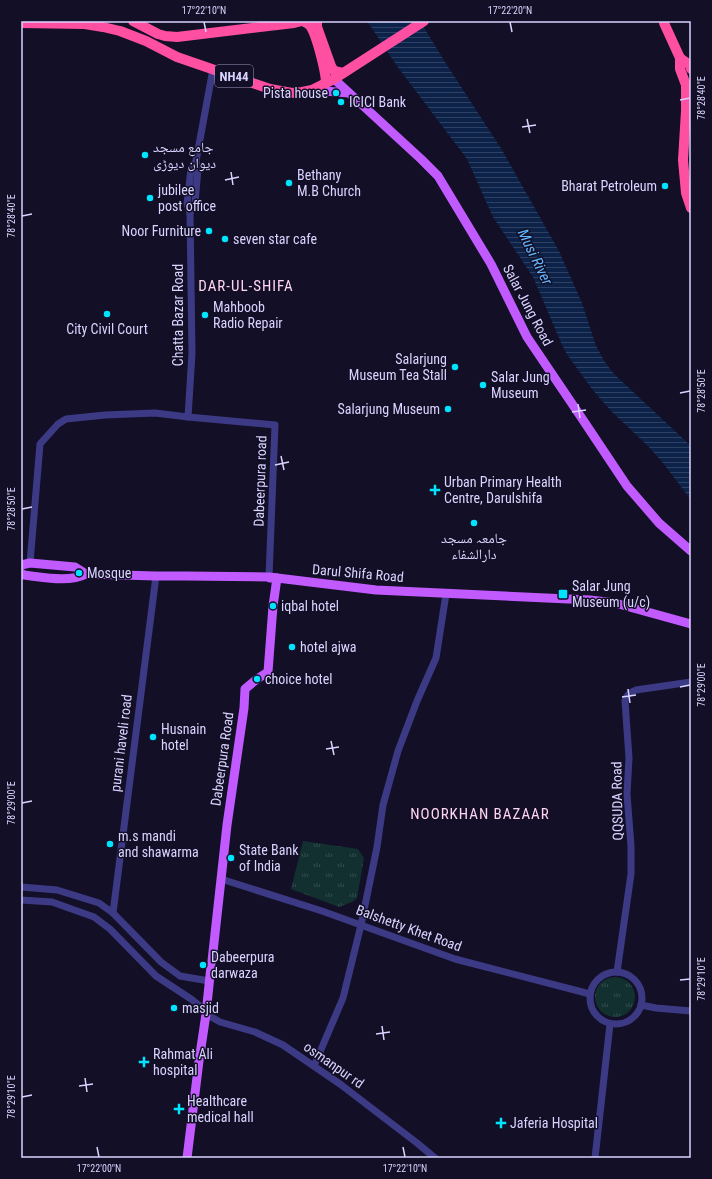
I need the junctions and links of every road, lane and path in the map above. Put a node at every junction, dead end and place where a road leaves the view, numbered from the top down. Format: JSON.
{"nodes":[{"id":1,"x":132,"y":21,"type":"edge"},
{"id":2,"x":303,"y":21,"type":"edge"},
{"id":3,"x":317,"y":21,"type":"edge"},
{"id":4,"x":424,"y":21,"type":"edge"},
{"id":5,"x":662,"y":22,"type":"edge"},
{"id":6,"x":21,"y":23,"type":"edge"},
{"id":7,"x":137,"y":37,"type":"junction"},
{"id":8,"x":177,"y":37,"type":"junction"},
{"id":9,"x":177,"y":57,"type":"junction"},
{"id":10,"x":680,"y":58,"type":"junction"},
{"id":11,"x":213,"y":69,"type":"junction"},
{"id":12,"x":691,"y":69,"type":"edge"},
{"id":13,"x":347,"y":71,"type":"junction"},
{"id":14,"x":330,"y":81,"type":"junction"},
{"id":15,"x":312,"y":90,"type":"junction"},
{"id":16,"x":349,"y":93,"type":"junction"},
{"id":17,"x":687,"y":151,"type":"edge"},
{"id":18,"x":691,"y":208,"type":"edge"},
{"id":19,"x":188,"y":417,"type":"junction"},
{"id":20,"x":691,"y":551,"type":"edge"},
{"id":21,"x":26,"y":564,"type":"edge"},
{"id":22,"x":21,"y":573,"type":"edge"},
{"id":23,"x":86,"y":574,"type":"junction"},
{"id":24,"x":156,"y":576,"type":"junction"},
{"id":25,"x":269,"y":577,"type":"junction"},
{"id":26,"x":446,"y":594,"type":"junction"},
{"id":27,"x":691,"y":624,"type":"edge"},
{"id":28,"x":691,"y":682,"type":"edge"},
{"id":29,"x":221,"y":879,"type":"junction"},
{"id":30,"x":21,"y":888,"type":"edge"},
{"id":31,"x":21,"y":900,"type":"edge"},
{"id":32,"x":113,"y":913,"type":"junction"},
{"id":33,"x":361,"y":925,"type":"junction"},
{"id":34,"x":618,"y":972,"type":"junction"},
{"id":35,"x":209,"y":981,"type":"junction"},
{"id":36,"x":590,"y":994,"type":"junction"},
{"id":37,"x":641,"y":1005,"type":"junction"},
{"id":38,"x":691,"y":1011,"type":"edge"},
{"id":39,"x":206,"y":1014,"type":"junction"},
{"id":40,"x":610,"y":1024,"type":"junction"},
{"id":41,"x":314,"y":1066,"type":"junction"},
{"id":42,"x":187,"y":1158,"type":"edge"},
{"id":43,"x":435,"y":1158,"type":"edge"},
{"id":44,"x":595,"y":1158,"type":"edge"}],
"edges":[{"from":1,"to":7,"type":"highway"},
{"from":1,"to":8,"type":"highway"},
{"from":2,"to":8,"type":"highway"},
{"from":2,"to":14,"type":"highway"},
{"from":3,"to":13,"type":"highway"},
{"from":4,"to":13,"type":"highway","number":"NH44"},
{"from":5,"to":10,"type":"highway"},
{"from":6,"to":7,"type":"highway"},
{"from":7,"to":9,"type":"highway","number":"NH44"},
{"from":8,"to":9,"type":"highway"},
{"from":9,"to":11,"type":"highway","number":"NH44"},
{"from":10,"to":12,"type":"highway"},
{"from":10,"to":17,"type":"highway"},
{"from":11,"to":15,"type":"highway","number":"NH44"},
{"from":11,"to":19,"type":"street","name":"Chatta Bazar Road"},
{"from":13,"to":14,"type":"highway","number":"NH44"},
{"from":14,"to":15,"type":"highway","number":"NH44"},
{"from":14,"to":16,"type":"main road","name":"Salar Jung Road"},
{"from":15,"to":16,"type":"main road"},
{"from":16,"to":20,"type":"main road","name":"Salar Jung Road"},
{"from":17,"to":18,"type":"highway"},
{"from":19,"to":21,"type":"street"},
{"from":19,"to":25,"type":"street","name":"Dabeerpura road"},
{"from":21,"to":23,"type":"main road","name":"Darul Shifa Road"},
{"from":22,"to":23,"type":"main road"},
{"from":23,"to":24,"type":"main road","name":"Darul Shifa Road"},
{"from":24,"to":25,"type":"main road","name":"Darul Shifa Road"},
{"from":24,"to":32,"type":"street","name":"purani haveli road"},
{"from":25,"to":26,"type":"main road","name":"Darul Shifa Road"},
{"from":25,"to":29,"type":"main road","name":"Dabeerpura Road"},
{"from":26,"to":27,"type":"main road","name":"Darul Shifa Road"},
{"from":26,"to":33,"type":"street"},
{"from":28,"to":34,"type":"street","name":"QQSUDA Road"},
{"from":29,"to":33,"type":"street","name":"Balshetty Khet Road"},
{"from":29,"to":35,"type":"main road","name":"Dabeerpura Road"},
{"from":30,"to":32,"type":"street"},
{"from":31,"to":39,"type":"street"},
{"from":32,"to":35,"type":"street"},
{"from":33,"to":36,"type":"street","name":"Balshetty Khet Road"},
{"from":33,"to":41,"type":"street"},
{"from":34,"to":36,"type":"street"},
{"from":34,"to":37,"type":"street"},
{"from":35,"to":39,"type":"main road","name":"Dabeerpura Road"},
{"from":36,"to":40,"type":"street"},
{"from":37,"to":38,"type":"street"},
{"from":37,"to":40,"type":"street"},
{"from":39,"to":41,"type":"street","name":"osmanpur rd"},
{"from":39,"to":42,"type":"main road","name":"Dabeerpura Road"},
{"from":40,"to":44,"type":"street"},
{"from":41,"to":43,"type":"street","name":"osmanpur rd"}]}
